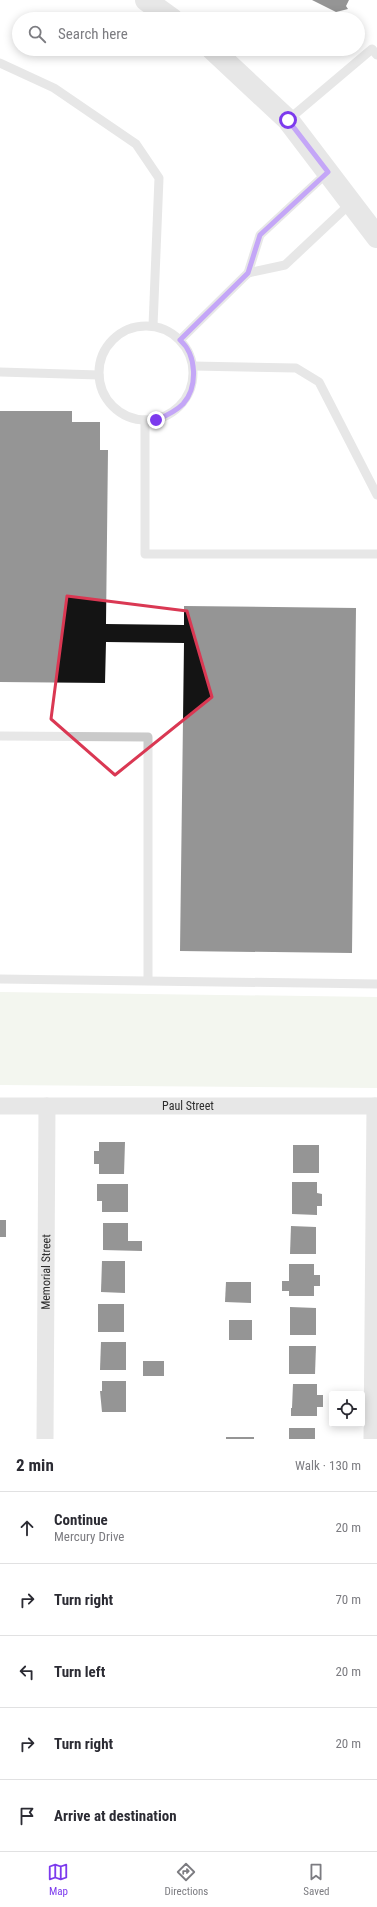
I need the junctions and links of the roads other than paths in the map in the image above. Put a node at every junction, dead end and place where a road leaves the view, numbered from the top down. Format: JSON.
{"nodes":[{"id":1,"x":146,"y":0,"type":"edge"},
{"id":2,"x":162,"y":12,"type":"edge"},
{"id":3,"x":377,"y":41,"type":"edge"},
{"id":4,"x":375,"y":52,"type":"edge"},
{"id":5,"x":219,"y":56,"type":"edge"},
{"id":6,"x":0,"y":63,"type":"edge"},
{"id":7,"x":288,"y":120,"type":"junction"},
{"id":8,"x":328,"y":172,"type":"junction"},
{"id":9,"x":351,"y":203,"type":"junction"},
{"id":10,"x":377,"y":237,"type":"edge"},
{"id":11,"x":248,"y":273,"type":"junction"},
{"id":12,"x":153,"y":326,"type":"junction"},
{"id":13,"x":180,"y":340,"type":"junction"},
{"id":14,"x":193,"y":366,"type":"junction"},
{"id":15,"x":0,"y":372,"type":"edge"},
{"id":16,"x":98,"y":376,"type":"junction"},
{"id":17,"x":146,"y":420,"type":"junction"},
{"id":18,"x":377,"y":495,"type":"edge"},
{"id":19,"x":377,"y":554,"type":"edge"},
{"id":20,"x":0,"y":736,"type":"edge"},
{"id":21,"x":0,"y":979,"type":"edge"},
{"id":22,"x":148,"y":980,"type":"junction"},
{"id":23,"x":377,"y":984,"type":"edge"},
{"id":24,"x":0,"y":1106,"type":"edge"},
{"id":25,"x":47,"y":1106,"type":"junction"},
{"id":26,"x":376,"y":1106,"type":"edge"},
{"id":27,"x":45,"y":1439,"type":"edge"},
{"id":28,"x":372,"y":1439,"type":"edge"}],
"edges":[{"from":1,"to":2,"type":"street"},
{"from":3,"to":4,"type":"lane"},
{"from":4,"to":7,"type":"lane"},
{"from":5,"to":7,"type":"street"},
{"from":6,"to":12,"type":"lane"},
{"from":7,"to":8,"type":"street"},
{"from":8,"to":9,"type":"street"},
{"from":8,"to":11,"type":"lane"},
{"from":9,"to":10,"type":"street"},
{"from":9,"to":11,"type":"lane"},
{"from":11,"to":13,"type":"lane"},
{"from":12,"to":13,"type":"lane"},
{"from":12,"to":16,"type":"lane"},
{"from":13,"to":14,"type":"lane"},
{"from":14,"to":17,"type":"lane"},
{"from":14,"to":18,"type":"lane"},
{"from":15,"to":16,"type":"lane"},
{"from":16,"to":17,"type":"lane"},
{"from":17,"to":19,"type":"lane"},
{"from":20,"to":22,"type":"lane"},
{"from":21,"to":22,"type":"lane"},
{"from":22,"to":23,"type":"lane"},
{"from":24,"to":25,"type":"street","name":"Paul Street"},
{"from":25,"to":26,"type":"street","name":"Paul Street"},
{"from":25,"to":27,"type":"street","name":"Memorial Street"},
{"from":26,"to":28,"type":"street"}]}
